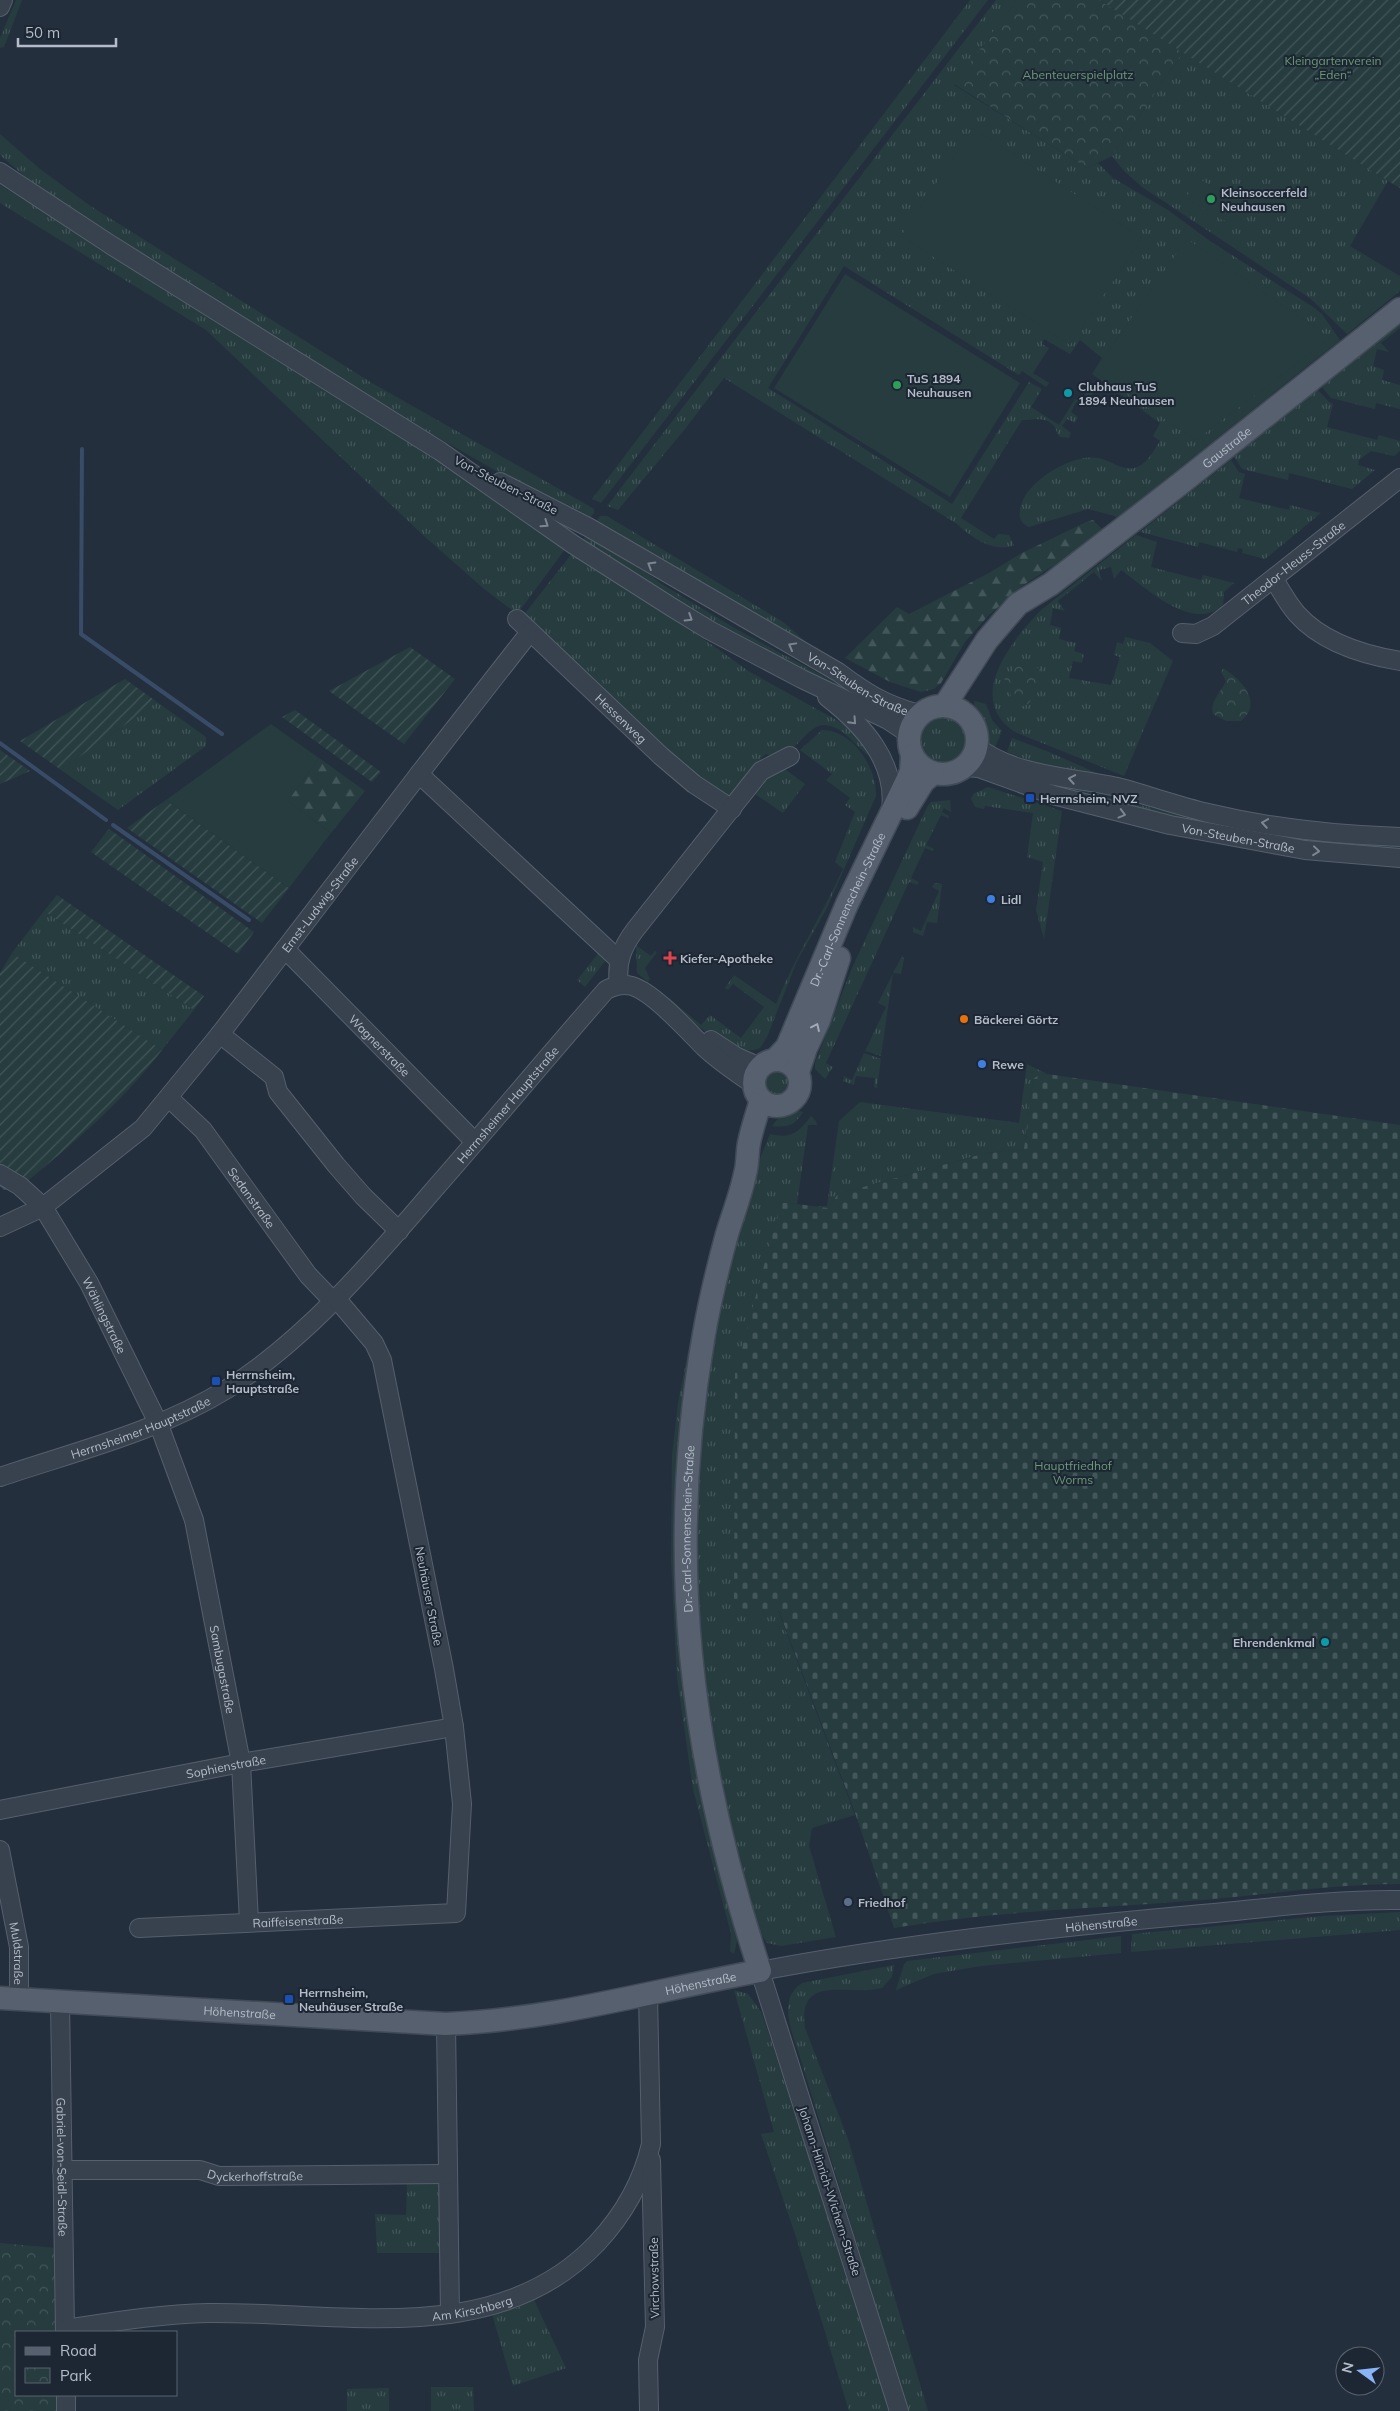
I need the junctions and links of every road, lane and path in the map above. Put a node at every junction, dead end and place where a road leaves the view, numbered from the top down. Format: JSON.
{"nodes":[{"id":1,"x":3,"y":0,"type":"edge"},
{"id":2,"x":0,"y":7,"type":"edge"},
{"id":3,"x":3,"y":172,"type":"edge"},
{"id":4,"x":1400,"y":309,"type":"edge"},
{"id":5,"x":440,"y":450,"type":"junction"},
{"id":6,"x":1400,"y":478,"type":"edge"},
{"id":7,"x":1274,"y":579,"type":"junction"},
{"id":8,"x":1051,"y":584,"type":"junction"},
{"id":9,"x":517,"y":619,"type":"dead end"},
{"id":10,"x":530,"y":632,"type":"junction"},
{"id":11,"x":1182,"y":633,"type":"dead end"},
{"id":12,"x":1400,"y":661,"type":"edge"},
{"id":13,"x":802,"y":679,"type":"junction"},
{"id":14,"x":945,"y":705,"type":"junction"},
{"id":15,"x":919,"y":714,"type":"junction"},
{"id":16,"x":967,"y":715,"type":"junction"},
{"id":17,"x":911,"y":745,"type":"junction"},
{"id":18,"x":976,"y":746,"type":"junction"},
{"id":19,"x":790,"y":756,"type":"dead end"},
{"id":20,"x":964,"y":767,"type":"junction"},
{"id":21,"x":932,"y":773,"type":"junction"},
{"id":22,"x":419,"y":774,"type":"junction"},
{"id":23,"x":732,"y":809,"type":"junction"},
{"id":24,"x":891,"y":810,"type":"junction"},
{"id":25,"x":1400,"y":837,"type":"edge"},
{"id":26,"x":1400,"y":858,"type":"edge"},
{"id":27,"x":284,"y":950,"type":"junction"},
{"id":28,"x":619,"y":960,"type":"junction"},
{"id":29,"x":619,"y":985,"type":"junction"},
{"id":30,"x":220,"y":1034,"type":"junction"},
{"id":31,"x":798,"y":1072,"type":"junction"},
{"id":32,"x":765,"y":1084,"type":"junction"},
{"id":33,"x":169,"y":1098,"type":"junction"},
{"id":34,"x":475,"y":1142,"type":"junction"},
{"id":35,"x":0,"y":1174,"type":"edge"},
{"id":36,"x":43,"y":1208,"type":"junction"},
{"id":37,"x":0,"y":1226,"type":"edge"},
{"id":38,"x":399,"y":1231,"type":"junction"},
{"id":39,"x":334,"y":1299,"type":"junction"},
{"id":40,"x":159,"y":1425,"type":"junction"},
{"id":41,"x":0,"y":1478,"type":"edge"},
{"id":42,"x":454,"y":1728,"type":"junction"},
{"id":43,"x":241,"y":1763,"type":"junction"},
{"id":44,"x":0,"y":1810,"type":"edge"},
{"id":45,"x":0,"y":1850,"type":"edge"},
{"id":46,"x":1400,"y":1900,"type":"edge"},
{"id":47,"x":456,"y":1913,"type":"joint"},
{"id":48,"x":249,"y":1922,"type":"junction"},
{"id":49,"x":139,"y":1928,"type":"dead end"},
{"id":50,"x":760,"y":1971,"type":"junction"},
{"id":51,"x":648,"y":1994,"type":"junction"},
{"id":52,"x":9,"y":1999,"type":"edge"},
{"id":53,"x":60,"y":2002,"type":"junction"},
{"id":54,"x":446,"y":2024,"type":"junction"},
{"id":55,"x":651,"y":2144,"type":"junction"},
{"id":56,"x":62,"y":2170,"type":"junction"},
{"id":57,"x":448,"y":2174,"type":"junction"},
{"id":58,"x":450,"y":2314,"type":"junction"},
{"id":59,"x":65,"y":2331,"type":"edge"},
{"id":60,"x":66,"y":2396,"type":"edge"},
{"id":61,"x":66,"y":2411,"type":"edge"},
{"id":62,"x":649,"y":2411,"type":"edge"},
{"id":63,"x":899,"y":2411,"type":"edge"}],
"edges":[{"from":1,"to":2,"type":"street"},
{"from":3,"to":5,"type":"street"},
{"from":4,"to":8,"type":"main road","name":"Gaustraße"},
{"from":5,"to":13,"type":"street","name":"Von-Steuben-Straße","one_way":true},
{"from":15,"to":5,"type":"street","name":"Von-Steuben-Straße","one_way":true},
{"from":6,"to":7,"type":"street","name":"Theodor-Heuss-Straße"},
{"from":7,"to":11,"type":"street","name":"Theodor-Heuss-Straße"},
{"from":7,"to":12,"type":"street"},
{"from":8,"to":14,"type":"main road","name":"Gaustraße"},
{"from":8,"to":16,"type":"main road","name":"Gaustraße"},
{"from":9,"to":10,"type":"street","name":"Hessenweg"},
{"from":10,"to":22,"type":"street","name":"Ernst-Ludwig-Straße"},
{"from":10,"to":23,"type":"street","name":"Hessenweg"},
{"from":13,"to":17,"type":"street","name":"Von-Steuben-Straße"},
{"from":13,"to":24,"type":"street","name":"Von-Steuben-Straße","one_way":true},
{"from":14,"to":15,"type":"main road","name":"Von-Steuben-Straße"},
{"from":14,"to":16,"type":"main road"},
{"from":15,"to":17,"type":"main road","name":"Von-Steuben-Straße"},
{"from":16,"to":18,"type":"main road"},
{"from":17,"to":21,"type":"main road","name":"Von-Steuben-Straße"},
{"from":17,"to":24,"type":"main road","name":"Dr.-Carl-Sonnenschein-Straße"},
{"from":18,"to":20,"type":"main road"},
{"from":25,"to":18,"type":"street","name":"Von-Steuben-Straße","one_way":true},
{"from":19,"to":23,"type":"street"},
{"from":20,"to":21,"type":"main road","name":"Von-Steuben-Straße"},
{"from":20,"to":26,"type":"street","name":"Von-Steuben-Straße","one_way":true},
{"from":31,"to":21,"type":"main road","name":"Dr.-Carl-Sonnenschein-Straße","one_way":true},
{"from":22,"to":27,"type":"street","name":"Ernst-Ludwig-Straße"},
{"from":22,"to":28,"type":"street"},
{"from":23,"to":28,"type":"street"},
{"from":24,"to":32,"type":"main road","name":"Dr.-Carl-Sonnenschein-Straße"},
{"from":27,"to":30,"type":"street","name":"Ernst-Ludwig-Straße"},
{"from":27,"to":34,"type":"street","name":"Wagnerstraße"},
{"from":28,"to":29,"type":"street"},
{"from":29,"to":32,"type":"street"},
{"from":29,"to":34,"type":"street","name":"Herrnsheimer Hauptstraße"},
{"from":30,"to":33,"type":"street","name":"Ernst-Ludwig-Straße"},
{"from":30,"to":38,"type":"street"},
{"from":31,"to":32,"type":"main road"},
{"from":31,"to":32,"type":"main road","name":"Dr.-Carl-Sonnenschein-Straße"},
{"from":32,"to":50,"type":"main road","name":"Dr.-Carl-Sonnenschein-Straße"},
{"from":33,"to":36,"type":"street","name":"Ernst-Ludwig-Straße"},
{"from":33,"to":39,"type":"street","name":"Sedanstraße"},
{"from":34,"to":38,"type":"street","name":"Herrnsheimer Hauptstraße"},
{"from":35,"to":36,"type":"street","name":"Wählingstraße"},
{"from":36,"to":37,"type":"street","name":"Ernst-Ludwig-Straße"},
{"from":36,"to":40,"type":"street","name":"Wählingstraße"},
{"from":38,"to":39,"type":"street","name":"Herrnsheimer Hauptstraße"},
{"from":39,"to":40,"type":"street","name":"Herrnsheimer Hauptstraße"},
{"from":39,"to":42,"type":"street","name":"Neuhäuser Straße"},
{"from":40,"to":41,"type":"street","name":"Herrnsheimer Hauptstraße"},
{"from":40,"to":43,"type":"street","name":"Sambugastraße"},
{"from":42,"to":43,"type":"street","name":"Sophienstraße"},
{"from":42,"to":47,"type":"street","name":"Neuhäuser Straße"},
{"from":43,"to":44,"type":"street","name":"Sophienstraße"},
{"from":43,"to":48,"type":"street","name":"Sambugastraße"},
{"from":45,"to":52,"type":"street","name":"Muldstraße"},
{"from":46,"to":50,"type":"street","name":"Höhenstraße"},
{"from":47,"to":48,"type":"street","name":"Raiffeisenstraße"},
{"from":48,"to":49,"type":"street","name":"Raiffeisenstraße"},
{"from":50,"to":51,"type":"main road","name":"Höhenstraße"},
{"from":50,"to":63,"type":"street","name":"Johann-Hinrich-Wichern-Straße"},
{"from":51,"to":54,"type":"main road","name":"Höhenstraße"},
{"from":51,"to":55,"type":"street","name":"Am Kirschberg"},
{"from":52,"to":53,"type":"main road","name":"Höhenstraße"},
{"from":53,"to":54,"type":"main road","name":"Höhenstraße"},
{"from":53,"to":56,"type":"street","name":"Gabriel-von-Seidl-Straße"},
{"from":54,"to":57,"type":"street"},
{"from":55,"to":58,"type":"street","name":"Am Kirschberg"},
{"from":55,"to":62,"type":"street","name":"Virchowstraße"},
{"from":56,"to":57,"type":"street","name":"Dyckerhoffstraße"},
{"from":56,"to":59,"type":"street","name":"Gabriel-von-Seidl-Straße"},
{"from":57,"to":58,"type":"street"},
{"from":58,"to":59,"type":"street","name":"Am Kirschberg"},
{"from":60,"to":61,"type":"street"}]}
